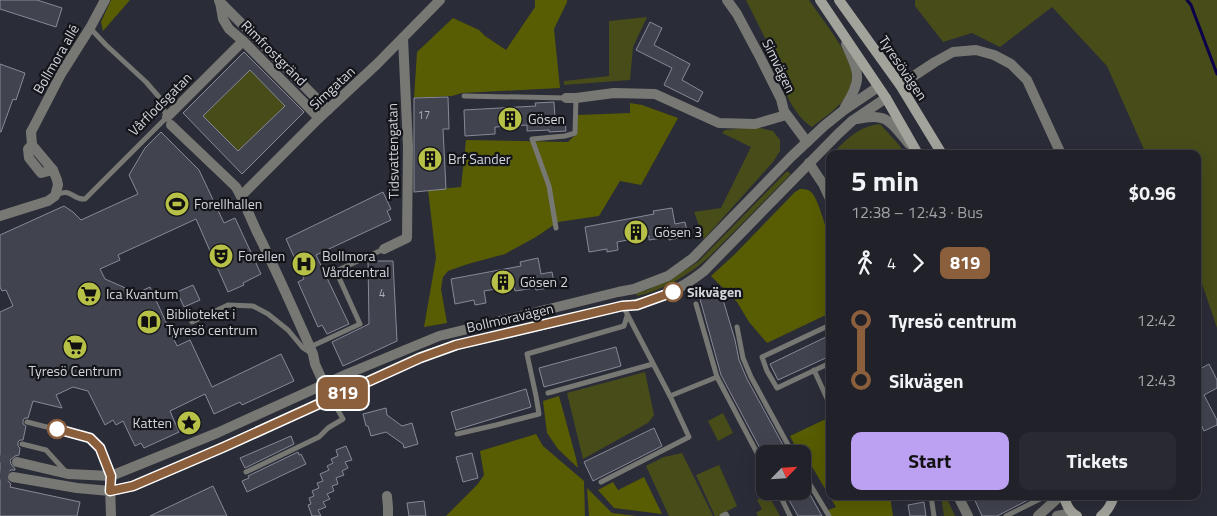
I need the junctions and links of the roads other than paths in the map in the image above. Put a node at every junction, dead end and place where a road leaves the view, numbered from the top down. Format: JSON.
{"nodes":[{"id":1,"x":105,"y":0,"type":"edge"},
{"id":2,"x":440,"y":0,"type":"edge"},
{"id":3,"x":727,"y":0,"type":"edge"},
{"id":4,"x":820,"y":0,"type":"edge"},
{"id":5,"x":839,"y":0,"type":"edge"},
{"id":6,"x":219,"y":1,"type":"edge"},
{"id":7,"x":90,"y":28,"type":"junction"},
{"id":8,"x":842,"y":33,"type":"junction"},
{"id":9,"x":403,"y":38,"type":"junction"},
{"id":10,"x":243,"y":41,"type":"junction"},
{"id":11,"x":900,"y":85,"type":"junction"},
{"id":12,"x":878,"y":87,"type":"junction"},
{"id":13,"x":464,"y":96,"type":"dead end"},
{"id":14,"x":571,"y":98,"type":"junction"},
{"id":15,"x":886,"y":98,"type":"junction"},
{"id":16,"x":328,"y":110,"type":"junction"},
{"id":17,"x":844,"y":110,"type":"junction"},
{"id":18,"x":786,"y":115,"type":"junction"},
{"id":19,"x":320,"y":118,"type":"junction"},
{"id":20,"x":169,"y":121,"type":"junction"},
{"id":21,"x":852,"y":121,"type":"junction"},
{"id":22,"x":807,"y":142,"type":"junction"},
{"id":23,"x":914,"y":150,"type":"edge"},
{"id":24,"x":916,"y":150,"type":"edge"},
{"id":25,"x":940,"y":150,"type":"edge"},
{"id":26,"x":1059,"y":150,"type":"edge"},
{"id":27,"x":808,"y":163,"type":"junction"},
{"id":28,"x":826,"y":190,"type":"edge"},
{"id":29,"x":55,"y":196,"type":"junction"},
{"id":30,"x":241,"y":196,"type":"junction"},
{"id":31,"x":0,"y":216,"type":"edge"},
{"id":32,"x":556,"y":228,"type":"dead end"},
{"id":33,"x":384,"y":249,"type":"joint"},
{"id":34,"x":618,"y":292,"type":"junction"},
{"id":35,"x":696,"y":304,"type":"dead end"},
{"id":36,"x":625,"y":311,"type":"junction"},
{"id":37,"x":192,"y":322,"type":"dead end"},
{"id":38,"x":737,"y":327,"type":"dead end"},
{"id":39,"x":826,"y":327,"type":"edge"},
{"id":40,"x":312,"y":350,"type":"junction"},
{"id":41,"x":653,"y":364,"type":"junction"},
{"id":42,"x":826,"y":365,"type":"edge"},
{"id":43,"x":814,"y":370,"type":"junction"},
{"id":44,"x":717,"y":376,"type":"junction"},
{"id":45,"x":324,"y":384,"type":"junction"},
{"id":46,"x":826,"y":390,"type":"edge"},
{"id":47,"x":548,"y":393,"type":"dead end"},
{"id":48,"x":670,"y":396,"type":"junction"},
{"id":49,"x":331,"y":398,"type":"junction"},
{"id":50,"x":27,"y":422,"type":"dead end"},
{"id":51,"x":457,"y":434,"type":"dead end"},
{"id":52,"x":22,"y":444,"type":"dead end"},
{"id":53,"x":788,"y":445,"type":"edge"},
{"id":54,"x":756,"y":451,"type":"edge"},
{"id":55,"x":17,"y":462,"type":"tunnel mouth"},
{"id":56,"x":246,"y":472,"type":"dead end"},
{"id":57,"x":68,"y":474,"type":"junction"},
{"id":58,"x":111,"y":476,"type":"junction"},
{"id":59,"x":13,"y":477,"type":"tunnel mouth"},
{"id":60,"x":600,"y":482,"type":"dead end"},
{"id":61,"x":811,"y":486,"type":"edge"},
{"id":62,"x":110,"y":491,"type":"junction"},
{"id":63,"x":387,"y":496,"type":"dead end"},
{"id":64,"x":782,"y":500,"type":"edge"},
{"id":65,"x":932,"y":500,"type":"edge"},
{"id":66,"x":960,"y":500,"type":"edge"},
{"id":67,"x":1038,"y":500,"type":"edge"},
{"id":68,"x":1056,"y":500,"type":"edge"},
{"id":69,"x":1065,"y":500,"type":"edge"},
{"id":70,"x":1075,"y":515,"type":"edge"},
{"id":71,"x":111,"y":516,"type":"edge"},
{"id":72,"x":388,"y":516,"type":"edge"},
{"id":73,"x":722,"y":516,"type":"edge"},
{"id":74,"x":727,"y":516,"type":"edge"},
{"id":75,"x":790,"y":516,"type":"edge"},
{"id":76,"x":829,"y":516,"type":"edge"},
{"id":77,"x":934,"y":516,"type":"edge"},
{"id":78,"x":968,"y":516,"type":"edge"},
{"id":79,"x":1006,"y":516,"type":"edge"},
{"id":80,"x":1038,"y":516,"type":"edge"},
{"id":81,"x":1057,"y":516,"type":"edge"}],
"edges":[{"from":1,"to":7,"type":"street","name":"Bollmora allé"},
{"from":2,"to":9,"type":"street","name":"Simgatan"},
{"from":3,"to":18,"type":"street","name":"Simvägen"},
{"from":4,"to":8,"type":"main road"},
{"from":5,"to":11,"type":"main road","name":"Tyresövägen"},
{"from":6,"to":10,"type":"street","name":"Rimfrostgränd"},
{"from":6,"to":16,"type":"street","name":"Rimfrostgränd"},
{"from":7,"to":20,"type":"lane"},
{"from":7,"to":29,"type":"street","name":"Bollmora allé"},
{"from":8,"to":12,"type":"main road"},
{"from":8,"to":17,"type":"street","name":"Bollmoravägen"},
{"from":9,"to":16,"type":"street","name":"Simgatan"},
{"from":9,"to":33,"type":"street","name":"Tidsvattengatan"},
{"from":10,"to":19,"type":"street","name":"Rimfrostgränd"},
{"from":10,"to":20,"type":"street","name":"Vårflodsgatan"},
{"from":11,"to":12,"type":"main road"},
{"from":11,"to":15,"type":"main road"},
{"from":11,"to":25,"type":"main road","name":"Tyresövägen"},
{"from":11,"to":26,"type":"street"},
{"from":12,"to":15,"type":"main road"},
{"from":12,"to":17,"type":"street","name":"Bollmoravägen"},
{"from":13,"to":14,"type":"lane"},
{"from":14,"to":18,"type":"street"},
{"from":14,"to":32,"type":"lane"},
{"from":15,"to":21,"type":"street","name":"Bollmoravägen"},
{"from":15,"to":24,"type":"main road"},
{"from":16,"to":19,"type":"street","name":"Simgatan"},
{"from":17,"to":22,"type":"street","name":"Bollmoravägen"},
{"from":18,"to":22,"type":"street","name":"Simvägen"},
{"from":19,"to":30,"type":"street","name":"Simgatan"},
{"from":20,"to":29,"type":"lane","name":"Vårflodsgatan"},
{"from":20,"to":30,"type":"street"},
{"from":21,"to":23,"type":"street"},
{"from":21,"to":27,"type":"street","name":"Bollmoravägen"},
{"from":22,"to":27,"type":"street"},
{"from":22,"to":34,"type":"street","name":"Bollmoravägen"},
{"from":27,"to":28,"type":"street"},
{"from":27,"to":36,"type":"street","name":"Bollmoravägen"},
{"from":29,"to":31,"type":"street"},
{"from":30,"to":40,"type":"street"},
{"from":33,"to":40,"type":"lane"},
{"from":34,"to":36,"type":"street"},
{"from":34,"to":45,"type":"street","name":"Bollmoravägen"},
{"from":35,"to":44,"type":"lane"},
{"from":36,"to":41,"type":"lane"},
{"from":36,"to":49,"type":"street","name":"Bollmoravägen"},
{"from":36,"to":51,"type":"lane"},
{"from":37,"to":40,"type":"lane"},
{"from":38,"to":53,"type":"lane"},
{"from":39,"to":43,"type":"lane"},
{"from":40,"to":45,"type":"street"},
{"from":41,"to":47,"type":"lane"},
{"from":41,"to":48,"type":"lane"},
{"from":42,"to":43,"type":"lane"},
{"from":43,"to":46,"type":"lane"},
{"from":44,"to":48,"type":"lane"},
{"from":44,"to":54,"type":"lane"},
{"from":45,"to":49,"type":"street"},
{"from":45,"to":58,"type":"street","name":"Bollmoravägen"},
{"from":48,"to":60,"type":"lane"},
{"from":49,"to":56,"type":"lane"},
{"from":49,"to":62,"type":"street","name":"Bollmoravägen"},
{"from":50,"to":58,"type":"lane"},
{"from":52,"to":57,"type":"lane"},
{"from":55,"to":57,"type":"street","name":"Bollmoravägen"},
{"from":57,"to":58,"type":"street","name":"Bollmoravägen"},
{"from":58,"to":62,"type":"street"},
{"from":59,"to":62,"type":"street","name":"Bollmoravägen"},
{"from":61,"to":76,"type":"lane"},
{"from":62,"to":71,"type":"street"},
{"from":63,"to":72,"type":"street"},
{"from":64,"to":75,"type":"lane"},
{"from":65,"to":77,"type":"lane"},
{"from":66,"to":78,"type":"street"},
{"from":67,"to":79,"type":"lane"},
{"from":68,"to":80,"type":"street"},
{"from":69,"to":70,"type":"main road"},
{"from":70,"to":81,"type":"street"},
{"from":73,"to":74,"type":"lane"}]}
